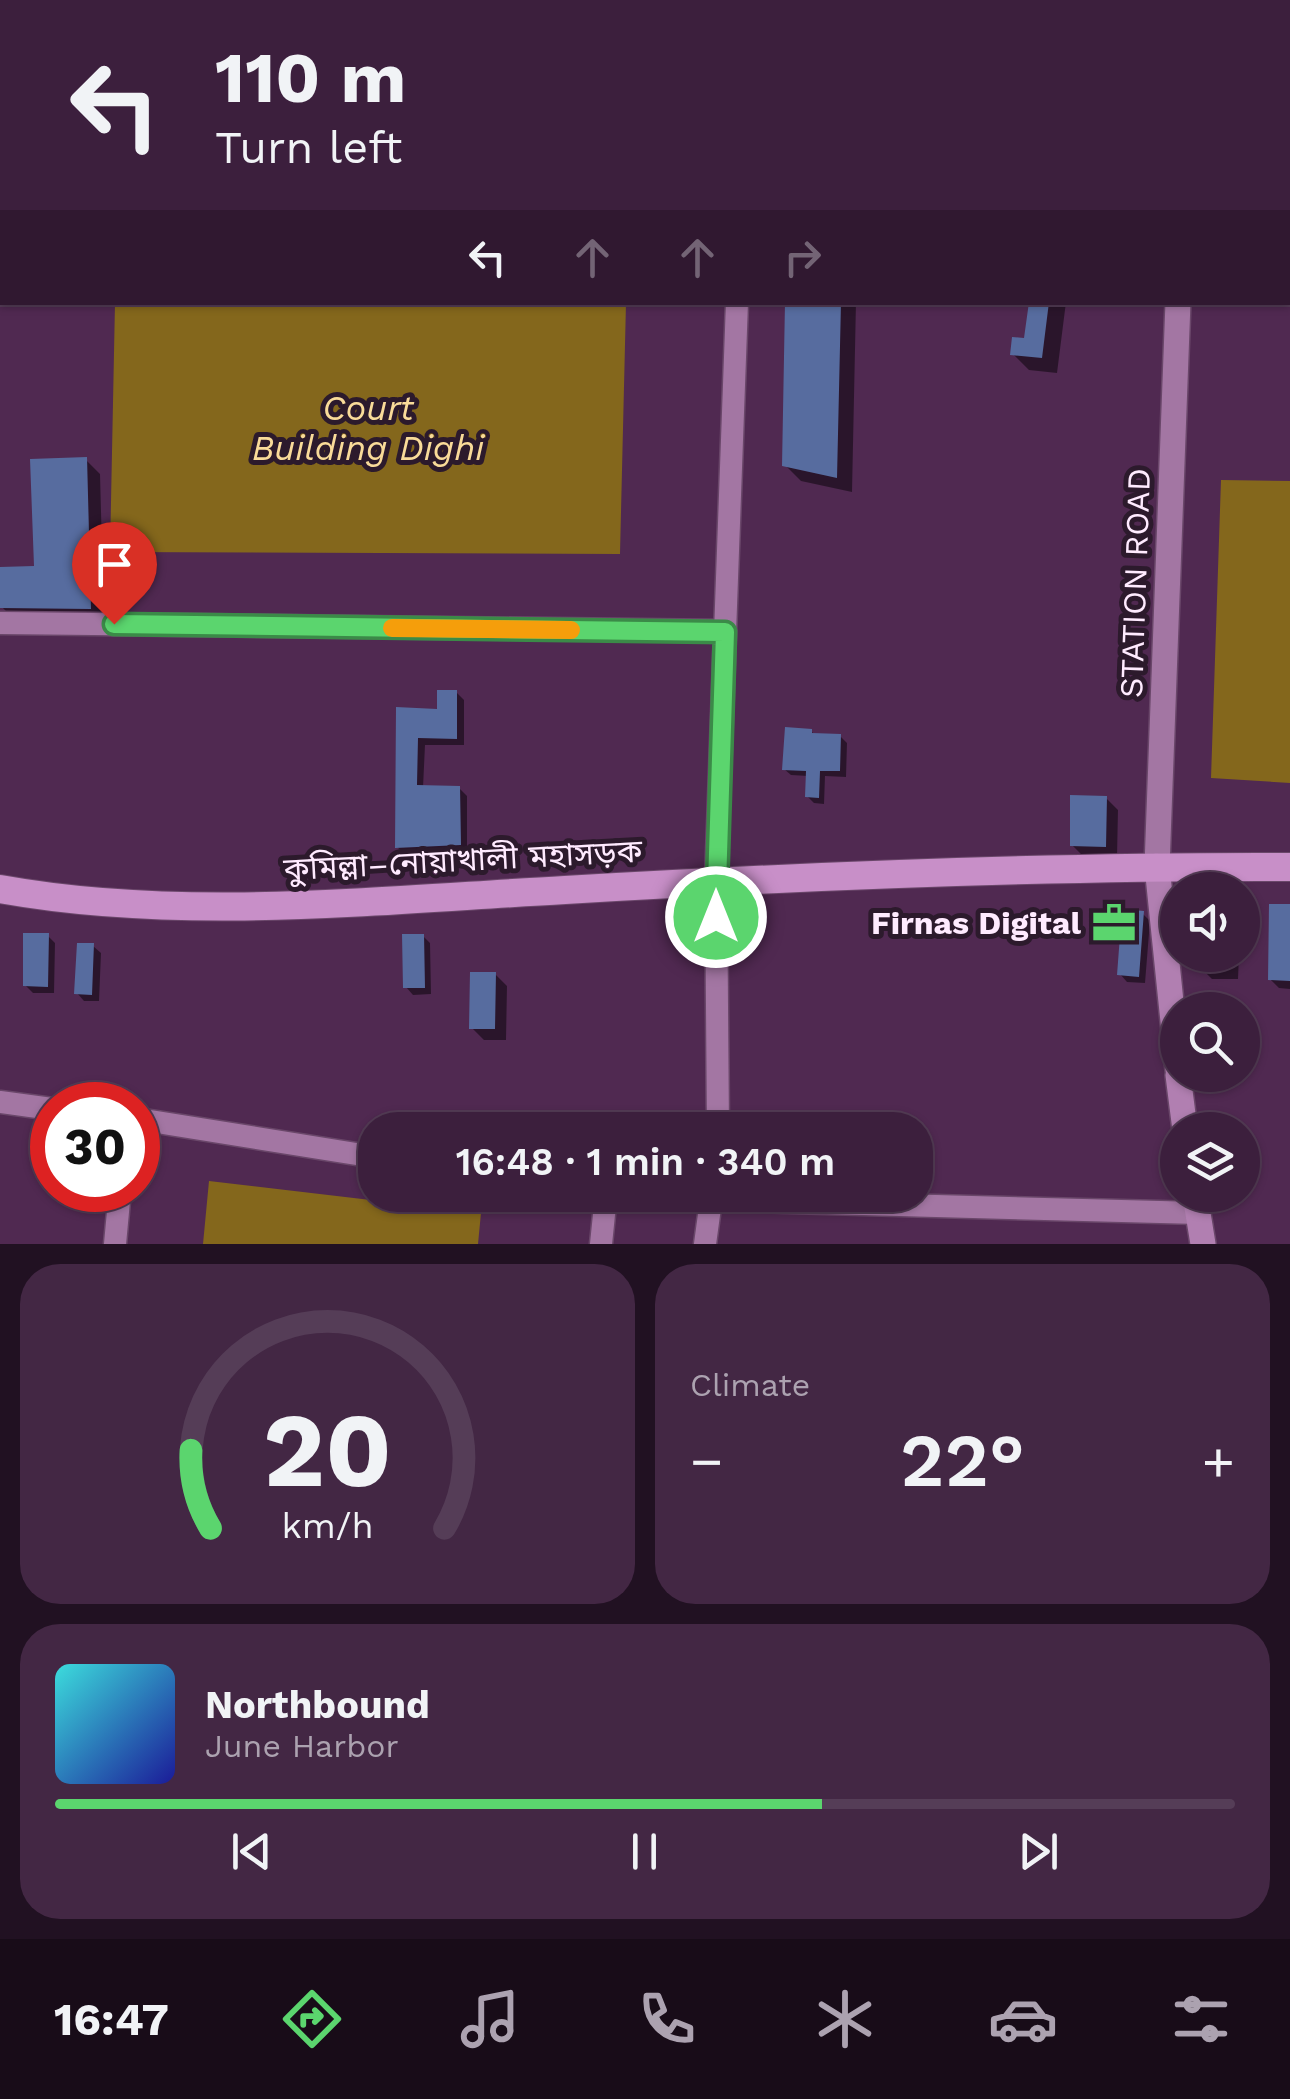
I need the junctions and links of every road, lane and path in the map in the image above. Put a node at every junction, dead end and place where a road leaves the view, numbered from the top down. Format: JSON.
{"nodes":[{"id":1,"x":736,"y":305,"type":"edge"},
{"id":2,"x":1178,"y":305,"type":"edge"},
{"id":3,"x":0,"y":623,"type":"edge"},
{"id":4,"x":725,"y":632,"type":"junction"},
{"id":5,"x":1157,"y":866,"type":"junction"},
{"id":6,"x":1290,"y":867,"type":"edge"},
{"id":7,"x":716,"y":882,"type":"junction"},
{"id":8,"x":0,"y":889,"type":"edge"},
{"id":9,"x":1170,"y":992,"type":"edge"},
{"id":10,"x":0,"y":1102,"type":"edge"},
{"id":11,"x":30,"y":1105,"type":"edge"},
{"id":12,"x":718,"y":1112,"type":"edge"},
{"id":13,"x":160,"y":1122,"type":"edge"},
{"id":14,"x":358,"y":1153,"type":"edge"},
{"id":15,"x":933,"y":1205,"type":"edge"},
{"id":16,"x":118,"y":1212,"type":"edge"},
{"id":17,"x":604,"y":1212,"type":"edge"},
{"id":18,"x":710,"y":1212,"type":"edge"},
{"id":19,"x":1182,"y":1212,"type":"edge"},
{"id":20,"x":1197,"y":1212,"type":"edge"},
{"id":21,"x":115,"y":1244,"type":"edge"},
{"id":22,"x":601,"y":1244,"type":"edge"},
{"id":23,"x":705,"y":1244,"type":"edge"},
{"id":24,"x":1203,"y":1244,"type":"edge"}],
"edges":[{"from":1,"to":4,"type":"street"},
{"from":2,"to":5,"type":"street","name":"STATION ROAD"},
{"from":3,"to":4,"type":"street"},
{"from":4,"to":7,"type":"street"},
{"from":5,"to":6,"type":"highway","name":"কুমিল্লা–নোয়াখালী মহাসড়ক"},
{"from":5,"to":7,"type":"highway","name":"কুমিল্লা–নোয়াখালী মহাসড়ক"},
{"from":5,"to":9,"type":"main road"},
{"from":7,"to":8,"type":"highway","name":"কুমিল্লা–নোয়াখালী মহাসড়ক"},
{"from":7,"to":12,"type":"street"},
{"from":10,"to":11,"type":"street"},
{"from":13,"to":14,"type":"street"},
{"from":15,"to":19,"type":"street"},
{"from":16,"to":21,"type":"street"},
{"from":17,"to":22,"type":"street"},
{"from":18,"to":23,"type":"street"},
{"from":20,"to":24,"type":"main road"}]}
